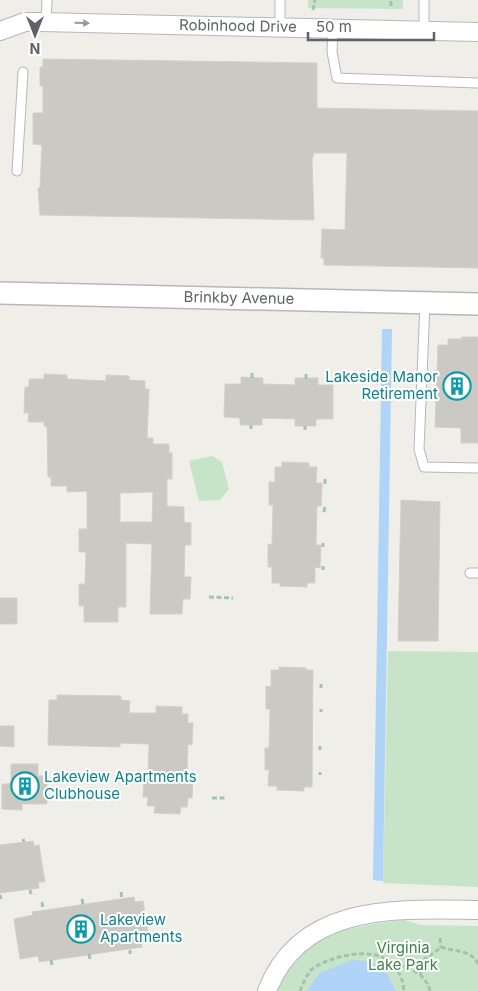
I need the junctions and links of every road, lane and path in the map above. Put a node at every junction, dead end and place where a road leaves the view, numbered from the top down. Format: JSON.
{"nodes":[{"id":1,"x":47,"y":0,"type":"edge"},
{"id":2,"x":280,"y":0,"type":"edge"},
{"id":3,"x":315,"y":0,"type":"edge"},
{"id":4,"x":391,"y":0,"type":"edge"},
{"id":5,"x":424,"y":0,"type":"edge"},
{"id":6,"x":391,"y":6,"type":"dead end"},
{"id":7,"x":313,"y":10,"type":"dead end"},
{"id":8,"x":46,"y":23,"type":"junction"},
{"id":9,"x":280,"y":27,"type":"junction"},
{"id":10,"x":333,"y":28,"type":"junction"},
{"id":11,"x":0,"y":31,"type":"edge"},
{"id":12,"x":424,"y":31,"type":"junction"},
{"id":13,"x":478,"y":32,"type":"edge"},
{"id":14,"x":23,"y":72,"type":"dead end"},
{"id":15,"x":478,"y":83,"type":"edge"},
{"id":16,"x":18,"y":171,"type":"dead end"},
{"id":17,"x":0,"y":293,"type":"edge"},
{"id":18,"x":425,"y":303,"type":"junction"},
{"id":19,"x":478,"y":304,"type":"edge"},
{"id":20,"x":252,"y":373,"type":"dead end"},
{"id":21,"x":306,"y":374,"type":"dead end"},
{"id":22,"x":252,"y":379,"type":"dead end"},
{"id":23,"x":306,"y":380,"type":"dead end"},
{"id":24,"x":478,"y":468,"type":"edge"},
{"id":25,"x":325,"y":479,"type":"dead end"},
{"id":26,"x":325,"y":484,"type":"dead end"},
{"id":27,"x":324,"y":506,"type":"dead end"},
{"id":28,"x":324,"y":512,"type":"dead end"},
{"id":29,"x":209,"y":597,"type":"dead end"},
{"id":30,"x":233,"y":598,"type":"dead end"},
{"id":31,"x":212,"y":798,"type":"dead end"},
{"id":32,"x":227,"y":798,"type":"dead end"},
{"id":33,"x":121,"y":892,"type":"dead end"},
{"id":34,"x":82,"y":898,"type":"dead end"},
{"id":35,"x":122,"y":898,"type":"dead end"},
{"id":36,"x":42,"y":902,"type":"dead end"},
{"id":37,"x":83,"y":904,"type":"dead end"},
{"id":38,"x":43,"y":910,"type":"dead end"},
{"id":39,"x":478,"y":910,"type":"edge"},
{"id":40,"x":440,"y":938,"type":"dead end"},
{"id":41,"x":441,"y":947,"type":"junction"},
{"id":42,"x":89,"y":954,"type":"dead end"},
{"id":43,"x":90,"y":959,"type":"dead end"},
{"id":44,"x":51,"y":960,"type":"dead end"},
{"id":45,"x":392,"y":963,"type":"junction"},
{"id":46,"x":478,"y":964,"type":"edge"},
{"id":47,"x":52,"y":965,"type":"dead end"},
{"id":48,"x":421,"y":975,"type":"junction"},
{"id":49,"x":267,"y":991,"type":"edge"},
{"id":50,"x":300,"y":991,"type":"edge"},
{"id":51,"x":404,"y":991,"type":"edge"},
{"id":52,"x":430,"y":991,"type":"edge"}],
"edges":[{"from":1,"to":8,"type":"lane"},
{"from":2,"to":9,"type":"lane"},
{"from":3,"to":7,"type":"path"},
{"from":4,"to":6,"type":"path"},
{"from":5,"to":12,"type":"lane"},
{"from":8,"to":9,"type":"street","name":"Robinhood Drive","one_way":true},
{"from":8,"to":11,"type":"street","name":"Robinhood Drive"},
{"from":9,"to":10,"type":"street","name":"Robinhood Drive"},
{"from":10,"to":12,"type":"street","name":"Robinhood Drive"},
{"from":10,"to":15,"type":"lane"},
{"from":12,"to":13,"type":"street","name":"Robinhood Drive"},
{"from":14,"to":16,"type":"lane"},
{"from":17,"to":18,"type":"street","name":"Brinkby Avenue"},
{"from":18,"to":19,"type":"street","name":"Brinkby Avenue"},
{"from":18,"to":24,"type":"lane"},
{"from":20,"to":22,"type":"path"},
{"from":21,"to":23,"type":"path"},
{"from":25,"to":26,"type":"path"},
{"from":27,"to":28,"type":"path"},
{"from":29,"to":30,"type":"path"},
{"from":31,"to":32,"type":"path"},
{"from":33,"to":35,"type":"path"},
{"from":34,"to":37,"type":"path"},
{"from":36,"to":38,"type":"path"},
{"from":39,"to":49,"type":"street"},
{"from":40,"to":41,"type":"path"},
{"from":41,"to":46,"type":"path"},
{"from":41,"to":48,"type":"path"},
{"from":42,"to":43,"type":"path"},
{"from":44,"to":47,"type":"path"},
{"from":45,"to":48,"type":"path"},
{"from":45,"to":50,"type":"path"},
{"from":45,"to":51,"type":"path"},
{"from":48,"to":52,"type":"path"}]}
